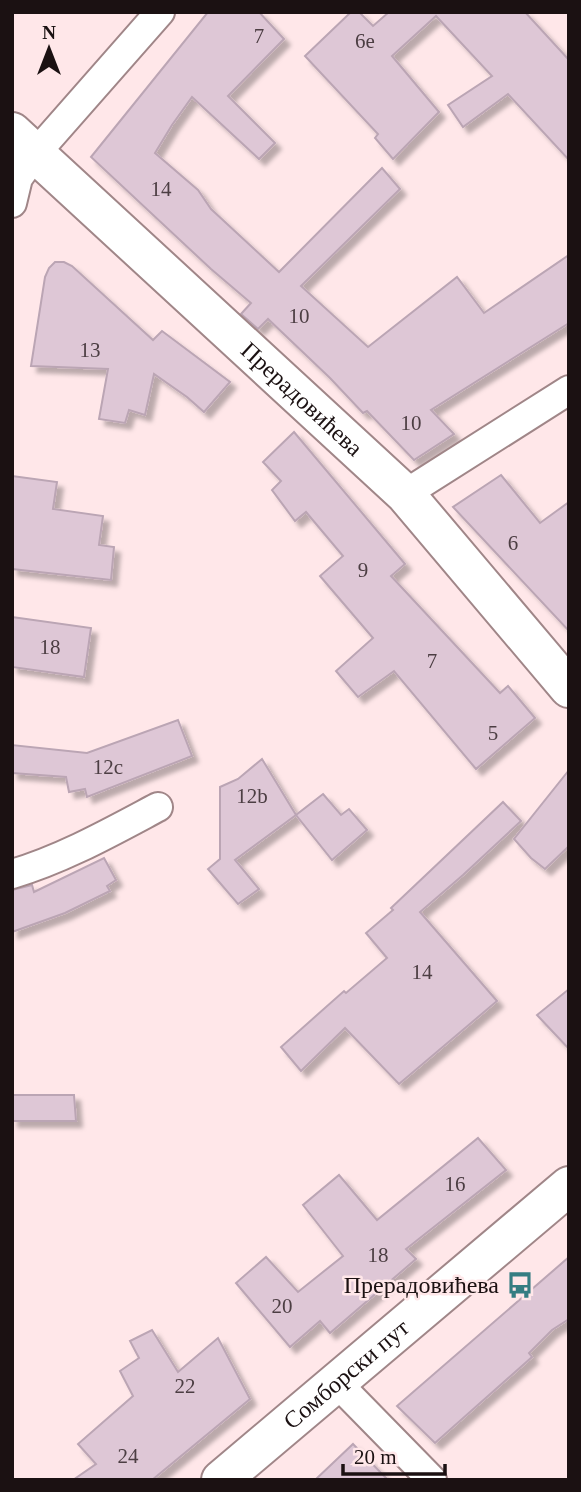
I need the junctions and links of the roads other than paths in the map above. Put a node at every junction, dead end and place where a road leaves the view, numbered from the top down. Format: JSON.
{"nodes":[{"id":1,"x":160,"y":12,"type":"edge"},
{"id":2,"x":24,"y":143,"type":"edge"},
{"id":3,"x":12,"y":203,"type":"edge"},
{"id":4,"x":569,"y":390,"type":"edge"},
{"id":5,"x":405,"y":494,"type":"junction"},
{"id":6,"x":569,"y":688,"type":"edge"},
{"id":7,"x":158,"y":807,"type":"dead end"},
{"id":8,"x":12,"y":874,"type":"edge"},
{"id":9,"x":569,"y":1186,"type":"edge"},
{"id":10,"x":337,"y":1383,"type":"junction"},
{"id":11,"x":221,"y":1480,"type":"edge"},
{"id":12,"x":432,"y":1480,"type":"edge"}],
"edges":[{"from":1,"to":2,"type":"street"},
{"from":2,"to":3,"type":"street"},
{"from":2,"to":5,"type":"main road","name":"Прерадовићева"},
{"from":4,"to":5,"type":"street"},
{"from":5,"to":6,"type":"main road","name":"Прерадовићева"},
{"from":7,"to":8,"type":"street"},
{"from":9,"to":10,"type":"main road","name":"Сомборски пут"},
{"from":10,"to":11,"type":"main road","name":"Сомборски пут"},
{"from":10,"to":12,"type":"street"}]}
